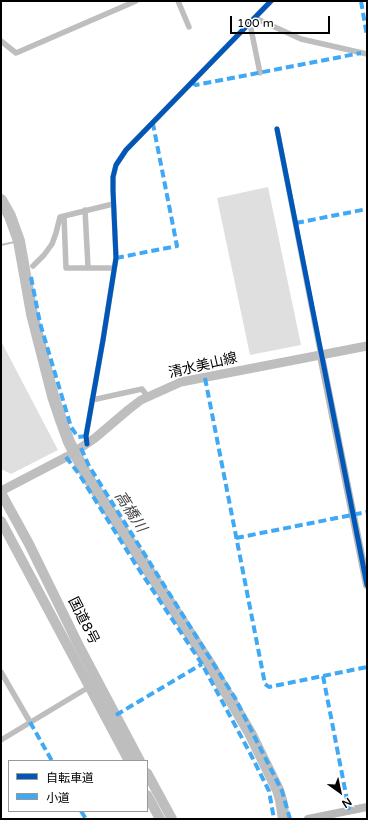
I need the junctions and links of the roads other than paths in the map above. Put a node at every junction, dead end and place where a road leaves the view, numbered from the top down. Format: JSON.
{"nodes":[{"id":1,"x":136,"y":1,"type":"edge"},
{"id":2,"x":178,"y":1,"type":"edge"},
{"id":3,"x":271,"y":1,"type":"edge"},
{"id":4,"x":255,"y":18,"type":"junction"},
{"id":5,"x":250,"y":24,"type":"junction"},
{"id":6,"x":189,"y":26,"type":"dead end"},
{"id":7,"x":1,"y":41,"type":"edge"},
{"id":8,"x":367,"y":54,"type":"edge"},
{"id":9,"x":260,"y":73,"type":"dead end"},
{"id":10,"x":278,"y":129,"type":"dead end"},
{"id":11,"x":113,"y":204,"type":"junction"},
{"id":12,"x":85,"y":210,"type":"junction"},
{"id":13,"x":64,"y":216,"type":"junction"},
{"id":14,"x":33,"y":266,"type":"dead end"},
{"id":15,"x":88,"y":267,"type":"junction"},
{"id":16,"x":114,"y":268,"type":"junction"},
{"id":17,"x":367,"y":346,"type":"edge"},
{"id":18,"x":321,"y":356,"type":"junction"},
{"id":19,"x":148,"y":397,"type":"junction"},
{"id":20,"x":92,"y":400,"type":"junction"},
{"id":21,"x":84,"y":446,"type":"junction"},
{"id":22,"x":1,"y":492,"type":"edge"},
{"id":23,"x":1,"y":521,"type":"edge"},
{"id":24,"x":367,"y":586,"type":"edge"},
{"id":25,"x":1,"y":672,"type":"edge"},
{"id":26,"x":89,"y":687,"type":"junction"},
{"id":27,"x":30,"y":722,"type":"junction"},
{"id":28,"x":1,"y":740,"type":"edge"},
{"id":29,"x":128,"y":760,"type":"edge"},
{"id":30,"x":139,"y":760,"type":"edge"},
{"id":31,"x":148,"y":775,"type":"edge"},
{"id":32,"x":148,"y":797,"type":"edge"},
{"id":33,"x":367,"y":807,"type":"edge"},
{"id":34,"x":160,"y":819,"type":"edge"},
{"id":35,"x":172,"y":819,"type":"edge"},
{"id":36,"x":308,"y":819,"type":"edge"}],
"edges":[{"from":1,"to":7,"type":"street"},
{"from":2,"to":6,"type":"street"},
{"from":3,"to":4,"type":"street"},
{"from":4,"to":5,"type":"street"},
{"from":4,"to":8,"type":"street"},
{"from":5,"to":9,"type":"street"},
{"from":5,"to":11,"type":"street"},
{"from":10,"to":18,"type":"street"},
{"from":11,"to":12,"type":"street"},
{"from":11,"to":16,"type":"street"},
{"from":12,"to":13,"type":"street"},
{"from":12,"to":15,"type":"street"},
{"from":13,"to":14,"type":"street"},
{"from":13,"to":15,"type":"street"},
{"from":15,"to":16,"type":"street"},
{"from":16,"to":20,"type":"street"},
{"from":17,"to":18,"type":"main road","name":"清水美山線"},
{"from":18,"to":19,"type":"main road","name":"清水美山線"},
{"from":18,"to":24,"type":"street"},
{"from":19,"to":20,"type":"street"},
{"from":19,"to":21,"type":"main road","name":"清水美山線"},
{"from":20,"to":21,"type":"street"},
{"from":21,"to":22,"type":"main road","name":"清水美山線"},
{"from":22,"to":30,"type":"highway","name":"国道8号"},
{"from":23,"to":26,"type":"highway","name":"国道8号"},
{"from":25,"to":27,"type":"street"},
{"from":26,"to":27,"type":"street"},
{"from":26,"to":29,"type":"highway","name":"国道8号"},
{"from":27,"to":28,"type":"street"},
{"from":31,"to":35,"type":"highway"},
{"from":32,"to":34,"type":"highway"},
{"from":33,"to":36,"type":"street"}]}
